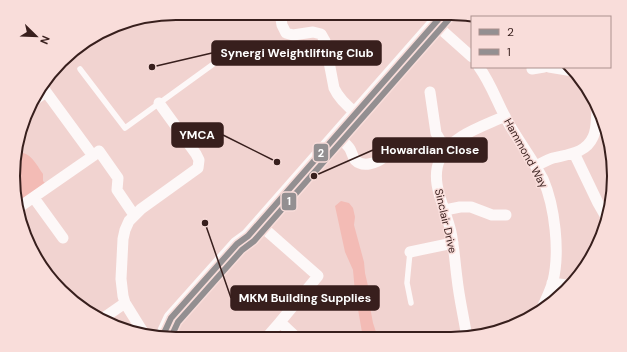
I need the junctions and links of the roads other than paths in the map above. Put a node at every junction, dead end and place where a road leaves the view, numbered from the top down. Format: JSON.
{"nodes":[{"id":1,"x":281,"y":20,"type":"edge"},
{"id":2,"x":439,"y":20,"type":"edge"},
{"id":3,"x":441,"y":20,"type":"edge"},
{"id":4,"x":234,"y":49,"type":"dead end"},
{"id":5,"x":471,"y":56,"type":"edge"},
{"id":6,"x":480,"y":68,"type":"edge"},
{"id":7,"x":538,"y":68,"type":"edge"},
{"id":8,"x":80,"y":69,"type":"dead end"},
{"id":9,"x":532,"y":69,"type":"dead end"},
{"id":10,"x":45,"y":91,"type":"edge"},
{"id":11,"x":430,"y":92,"type":"dead end"},
{"id":12,"x":159,"y":103,"type":"junction"},
{"id":13,"x":356,"y":113,"type":"junction"},
{"id":14,"x":505,"y":116,"type":"junction"},
{"id":15,"x":596,"y":119,"type":"edge"},
{"id":16,"x":337,"y":136,"type":"junction"},
{"id":17,"x":449,"y":147,"type":"junction"},
{"id":18,"x":392,"y":148,"type":"dead end"},
{"id":19,"x":574,"y":153,"type":"junction"},
{"id":20,"x":93,"y":156,"type":"junction"},
{"id":21,"x":536,"y":166,"type":"junction"},
{"id":22,"x":34,"y":198,"type":"junction"},
{"id":23,"x":23,"y":205,"type":"edge"},
{"id":24,"x":445,"y":210,"type":"junction"},
{"id":25,"x":603,"y":212,"type":"edge"},
{"id":26,"x":134,"y":215,"type":"junction"},
{"id":27,"x":506,"y":215,"type":"dead end"},
{"id":28,"x":259,"y":224,"type":"junction"},
{"id":29,"x":63,"y":238,"type":"dead end"},
{"id":30,"x":453,"y":244,"type":"junction"},
{"id":31,"x":410,"y":252,"type":"joint"},
{"id":32,"x":552,"y":283,"type":"junction"},
{"id":33,"x":562,"y":284,"type":"edge"},
{"id":34,"x":545,"y":301,"type":"edge"},
{"id":35,"x":125,"y":303,"type":"junction"},
{"id":36,"x":411,"y":303,"type":"dead end"},
{"id":37,"x":107,"y":316,"type":"edge"},
{"id":38,"x":280,"y":322,"type":"junction"},
{"id":39,"x":140,"y":328,"type":"edge"},
{"id":40,"x":163,"y":332,"type":"edge"},
{"id":41,"x":271,"y":332,"type":"edge"},
{"id":42,"x":291,"y":332,"type":"edge"},
{"id":43,"x":466,"y":332,"type":"edge"}],
"edges":[{"from":1,"to":13,"type":"street"},
{"from":2,"to":13,"type":"street"},
{"from":3,"to":5,"type":"street"},
{"from":4,"to":12,"type":"lane"},
{"from":6,"to":14,"type":"street","name":"Hammond Way"},
{"from":7,"to":9,"type":"street"},
{"from":8,"to":12,"type":"lane"},
{"from":10,"to":20,"type":"street"},
{"from":11,"to":17,"type":"street"},
{"from":12,"to":26,"type":"street"},
{"from":13,"to":16,"type":"street"},
{"from":14,"to":17,"type":"street","name":"Sinclair Drive"},
{"from":14,"to":21,"type":"street","name":"Hammond Way"},
{"from":15,"to":19,"type":"street"},
{"from":16,"to":18,"type":"street"},
{"from":16,"to":28,"type":"street"},
{"from":17,"to":24,"type":"street","name":"Sinclair Drive"},
{"from":19,"to":21,"type":"street"},
{"from":19,"to":25,"type":"street"},
{"from":20,"to":22,"type":"street"},
{"from":20,"to":26,"type":"street"},
{"from":21,"to":32,"type":"street","name":"Hammond Way"},
{"from":22,"to":23,"type":"street"},
{"from":22,"to":29,"type":"street"},
{"from":24,"to":27,"type":"street"},
{"from":24,"to":30,"type":"street","name":"Sinclair Drive"},
{"from":26,"to":35,"type":"street"},
{"from":28,"to":38,"type":"street"},
{"from":28,"to":40,"type":"street"},
{"from":30,"to":31,"type":"street"},
{"from":30,"to":43,"type":"street","name":"Sinclair Drive"},
{"from":31,"to":36,"type":"lane"},
{"from":32,"to":33,"type":"street"},
{"from":32,"to":34,"type":"street","name":"Hammond Way"},
{"from":35,"to":37,"type":"street"},
{"from":35,"to":39,"type":"street"},
{"from":38,"to":41,"type":"street"},
{"from":38,"to":42,"type":"street"}]}
